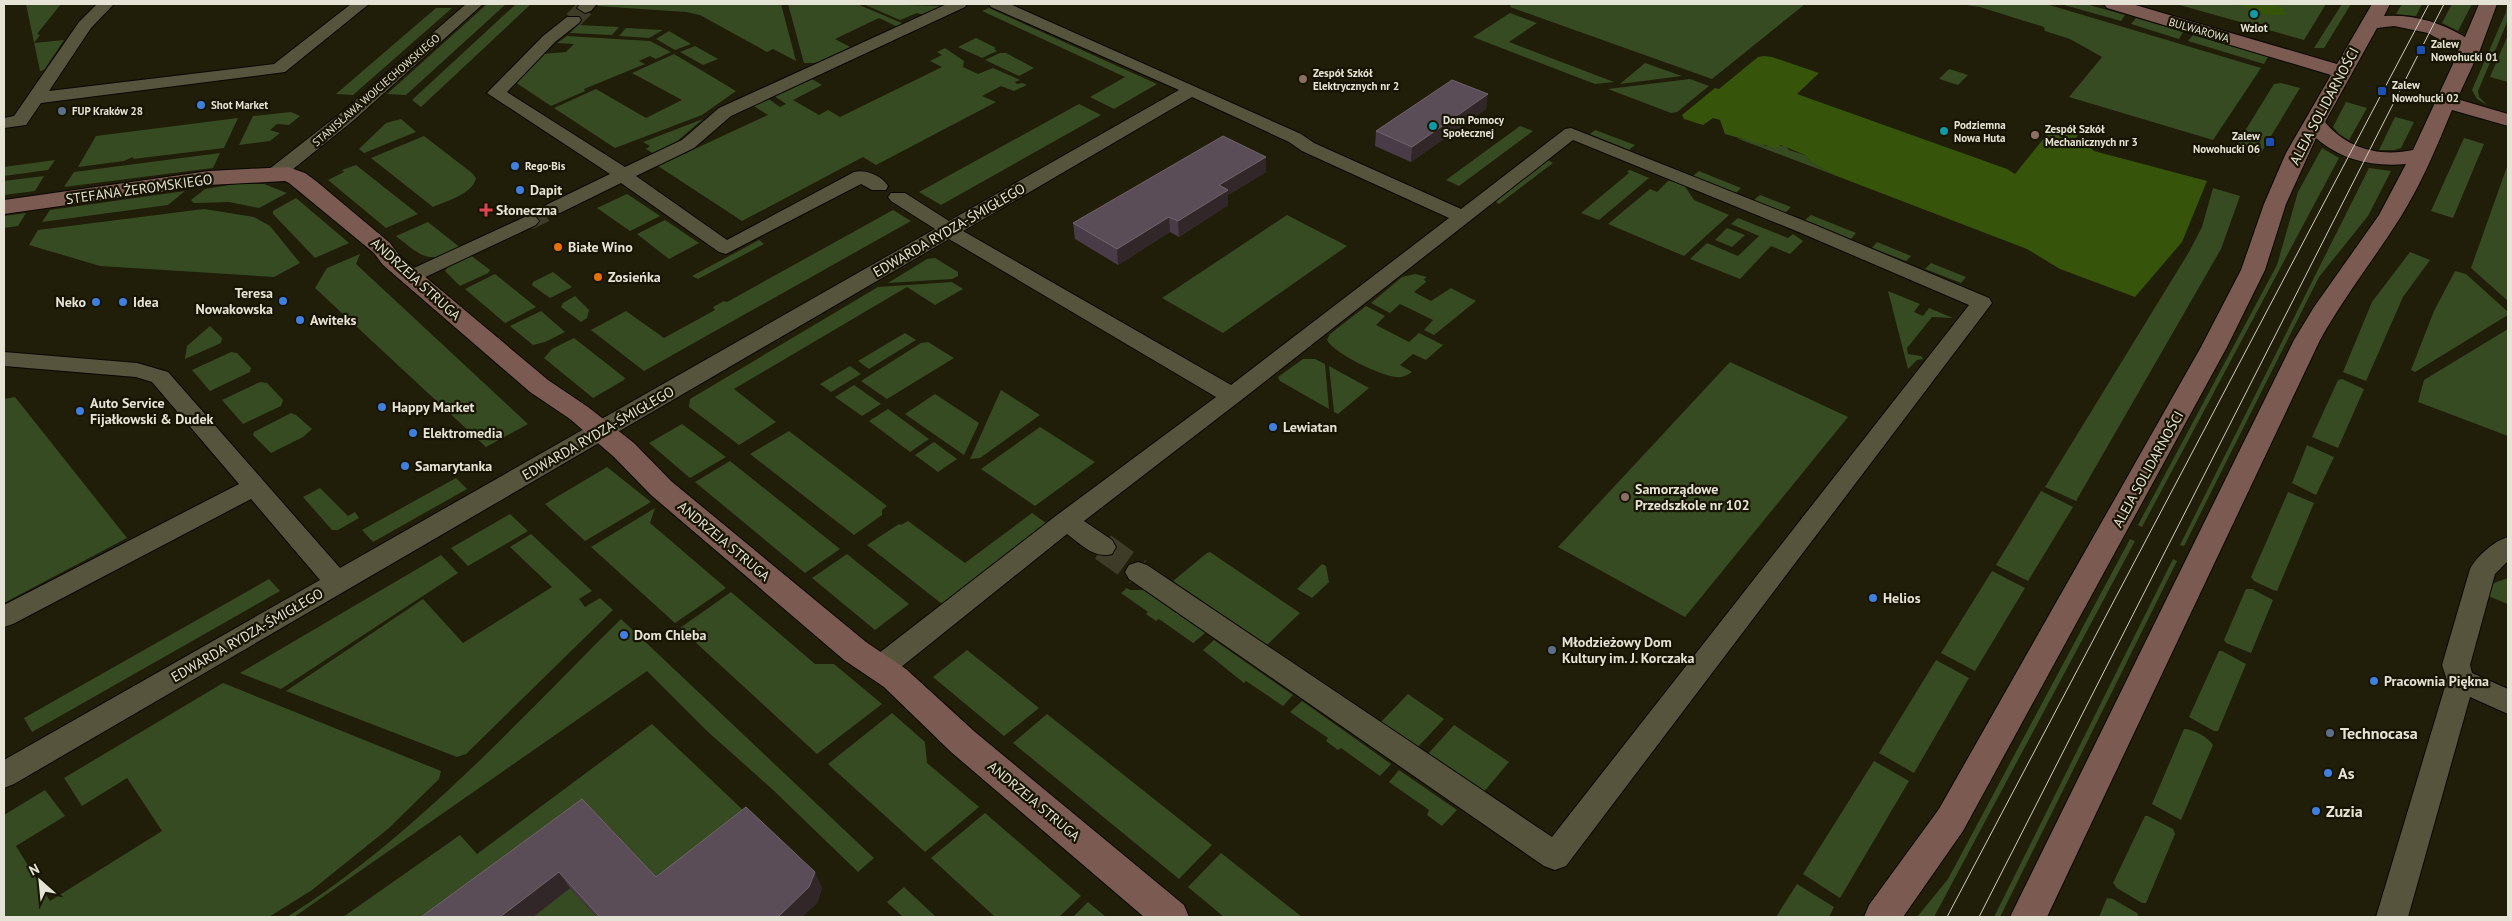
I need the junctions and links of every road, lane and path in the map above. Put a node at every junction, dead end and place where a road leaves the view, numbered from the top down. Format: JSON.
{"nodes":[{"id":1,"x":106,"y":4,"type":"edge"},
{"id":2,"x":361,"y":4,"type":"edge"},
{"id":3,"x":475,"y":4,"type":"edge"},
{"id":4,"x":959,"y":4,"type":"edge"},
{"id":5,"x":997,"y":4,"type":"edge"},
{"id":6,"x":2113,"y":4,"type":"edge"},
{"id":7,"x":2381,"y":4,"type":"edge"},
{"id":8,"x":2488,"y":4,"type":"edge"},
{"id":9,"x":582,"y":11,"type":"tunnel mouth"},
{"id":10,"x":2368,"y":24,"type":"junction"},
{"id":11,"x":2470,"y":50,"type":"junction"},
{"id":12,"x":2343,"y":72,"type":"junction"},
{"id":13,"x":1192,"y":90,"type":"junction"},
{"id":14,"x":37,"y":98,"type":"junction"},
{"id":15,"x":2446,"y":102,"type":"junction"},
{"id":16,"x":2508,"y":120,"type":"edge"},
{"id":17,"x":4,"y":123,"type":"edge"},
{"id":18,"x":2314,"y":123,"type":"junction"},
{"id":19,"x":2422,"y":155,"type":"junction"},
{"id":20,"x":275,"y":174,"type":"junction"},
{"id":21,"x":624,"y":175,"type":"junction"},
{"id":22,"x":879,"y":186,"type":"dead end"},
{"id":23,"x":898,"y":197,"type":"dead end"},
{"id":24,"x":4,"y":208,"type":"edge"},
{"id":25,"x":554,"y":209,"type":"tunnel mouth"},
{"id":26,"x":1462,"y":217,"type":"junction"},
{"id":27,"x":529,"y":221,"type":"tunnel mouth"},
{"id":28,"x":949,"y":230,"type":"junction"},
{"id":29,"x":410,"y":276,"type":"junction"},
{"id":30,"x":4,"y":359,"type":"edge"},
{"id":31,"x":1232,"y":396,"type":"junction"},
{"id":32,"x":601,"y":431,"type":"junction"},
{"id":33,"x":256,"y":486,"type":"junction"},
{"id":34,"x":1066,"y":522,"type":"junction"},
{"id":35,"x":2508,"y":546,"type":"edge"},
{"id":36,"x":1103,"y":547,"type":"tunnel mouth"},
{"id":37,"x":1138,"y":572,"type":"tunnel mouth"},
{"id":38,"x":337,"y":582,"type":"junction"},
{"id":39,"x":4,"y":617,"type":"edge"},
{"id":40,"x":880,"y":668,"type":"junction"},
{"id":41,"x":2461,"y":680,"type":"junction"},
{"id":42,"x":2508,"y":702,"type":"edge"},
{"id":43,"x":4,"y":776,"type":"edge"},
{"id":44,"x":1171,"y":917,"type":"edge"},
{"id":45,"x":1882,"y":917,"type":"edge"},
{"id":46,"x":2028,"y":917,"type":"edge"},
{"id":47,"x":2392,"y":917,"type":"edge"}],
"edges":[{"from":1,"to":14,"type":"street"},
{"from":2,"to":14,"type":"street"},
{"from":3,"to":20,"type":"street","name":"STANISŁAWA WOJCIECHOWSKIEGO"},
{"from":4,"to":21,"type":"street"},
{"from":5,"to":13,"type":"street"},
{"from":6,"to":12,"type":"street","name":"BULWAROWA"},
{"from":7,"to":10,"type":"street","name":"ALEJA SOLIDARNOŚCI"},
{"from":8,"to":11,"type":"street"},
{"from":9,"to":21,"type":"street"},
{"from":10,"to":11,"type":"street"},
{"from":10,"to":12,"type":"street","name":"ALEJA SOLIDARNOŚCI"},
{"from":11,"to":15,"type":"street"},
{"from":12,"to":18,"type":"street","name":"ALEJA SOLIDARNOŚCI"},
{"from":13,"to":26,"type":"street"},
{"from":13,"to":28,"type":"street","name":"EDWARDA RYDZA-ŚMIGŁEGO"},
{"from":14,"to":17,"type":"street"},
{"from":15,"to":16,"type":"street"},
{"from":15,"to":19,"type":"street"},
{"from":18,"to":19,"type":"street"},
{"from":18,"to":45,"type":"street","name":"ALEJA SOLIDARNOŚCI"},
{"from":19,"to":46,"type":"street"},
{"from":20,"to":24,"type":"street","name":"STEFANA ŻEROMSKIEGO"},
{"from":20,"to":29,"type":"street","name":"ANDRZEJA STRUGA"},
{"from":21,"to":22,"type":"street"},
{"from":21,"to":25,"type":"street"},
{"from":23,"to":28,"type":"street"},
{"from":26,"to":31,"type":"street"},
{"from":26,"to":37,"type":"street"},
{"from":27,"to":29,"type":"street"},
{"from":28,"to":31,"type":"street"},
{"from":28,"to":32,"type":"street","name":"EDWARDA RYDZA-ŚMIGŁEGO"},
{"from":29,"to":32,"type":"street","name":"ANDRZEJA STRUGA"},
{"from":30,"to":33,"type":"street"},
{"from":31,"to":34,"type":"street"},
{"from":32,"to":38,"type":"street","name":"EDWARDA RYDZA-ŚMIGŁEGO"},
{"from":32,"to":40,"type":"street","name":"ANDRZEJA STRUGA"},
{"from":33,"to":38,"type":"street"},
{"from":33,"to":39,"type":"street"},
{"from":34,"to":36,"type":"street"},
{"from":34,"to":40,"type":"street"},
{"from":35,"to":41,"type":"street"},
{"from":38,"to":43,"type":"street","name":"EDWARDA RYDZA-ŚMIGŁEGO"},
{"from":40,"to":44,"type":"street","name":"ANDRZEJA STRUGA"},
{"from":41,"to":42,"type":"street"},
{"from":41,"to":47,"type":"street"}]}
